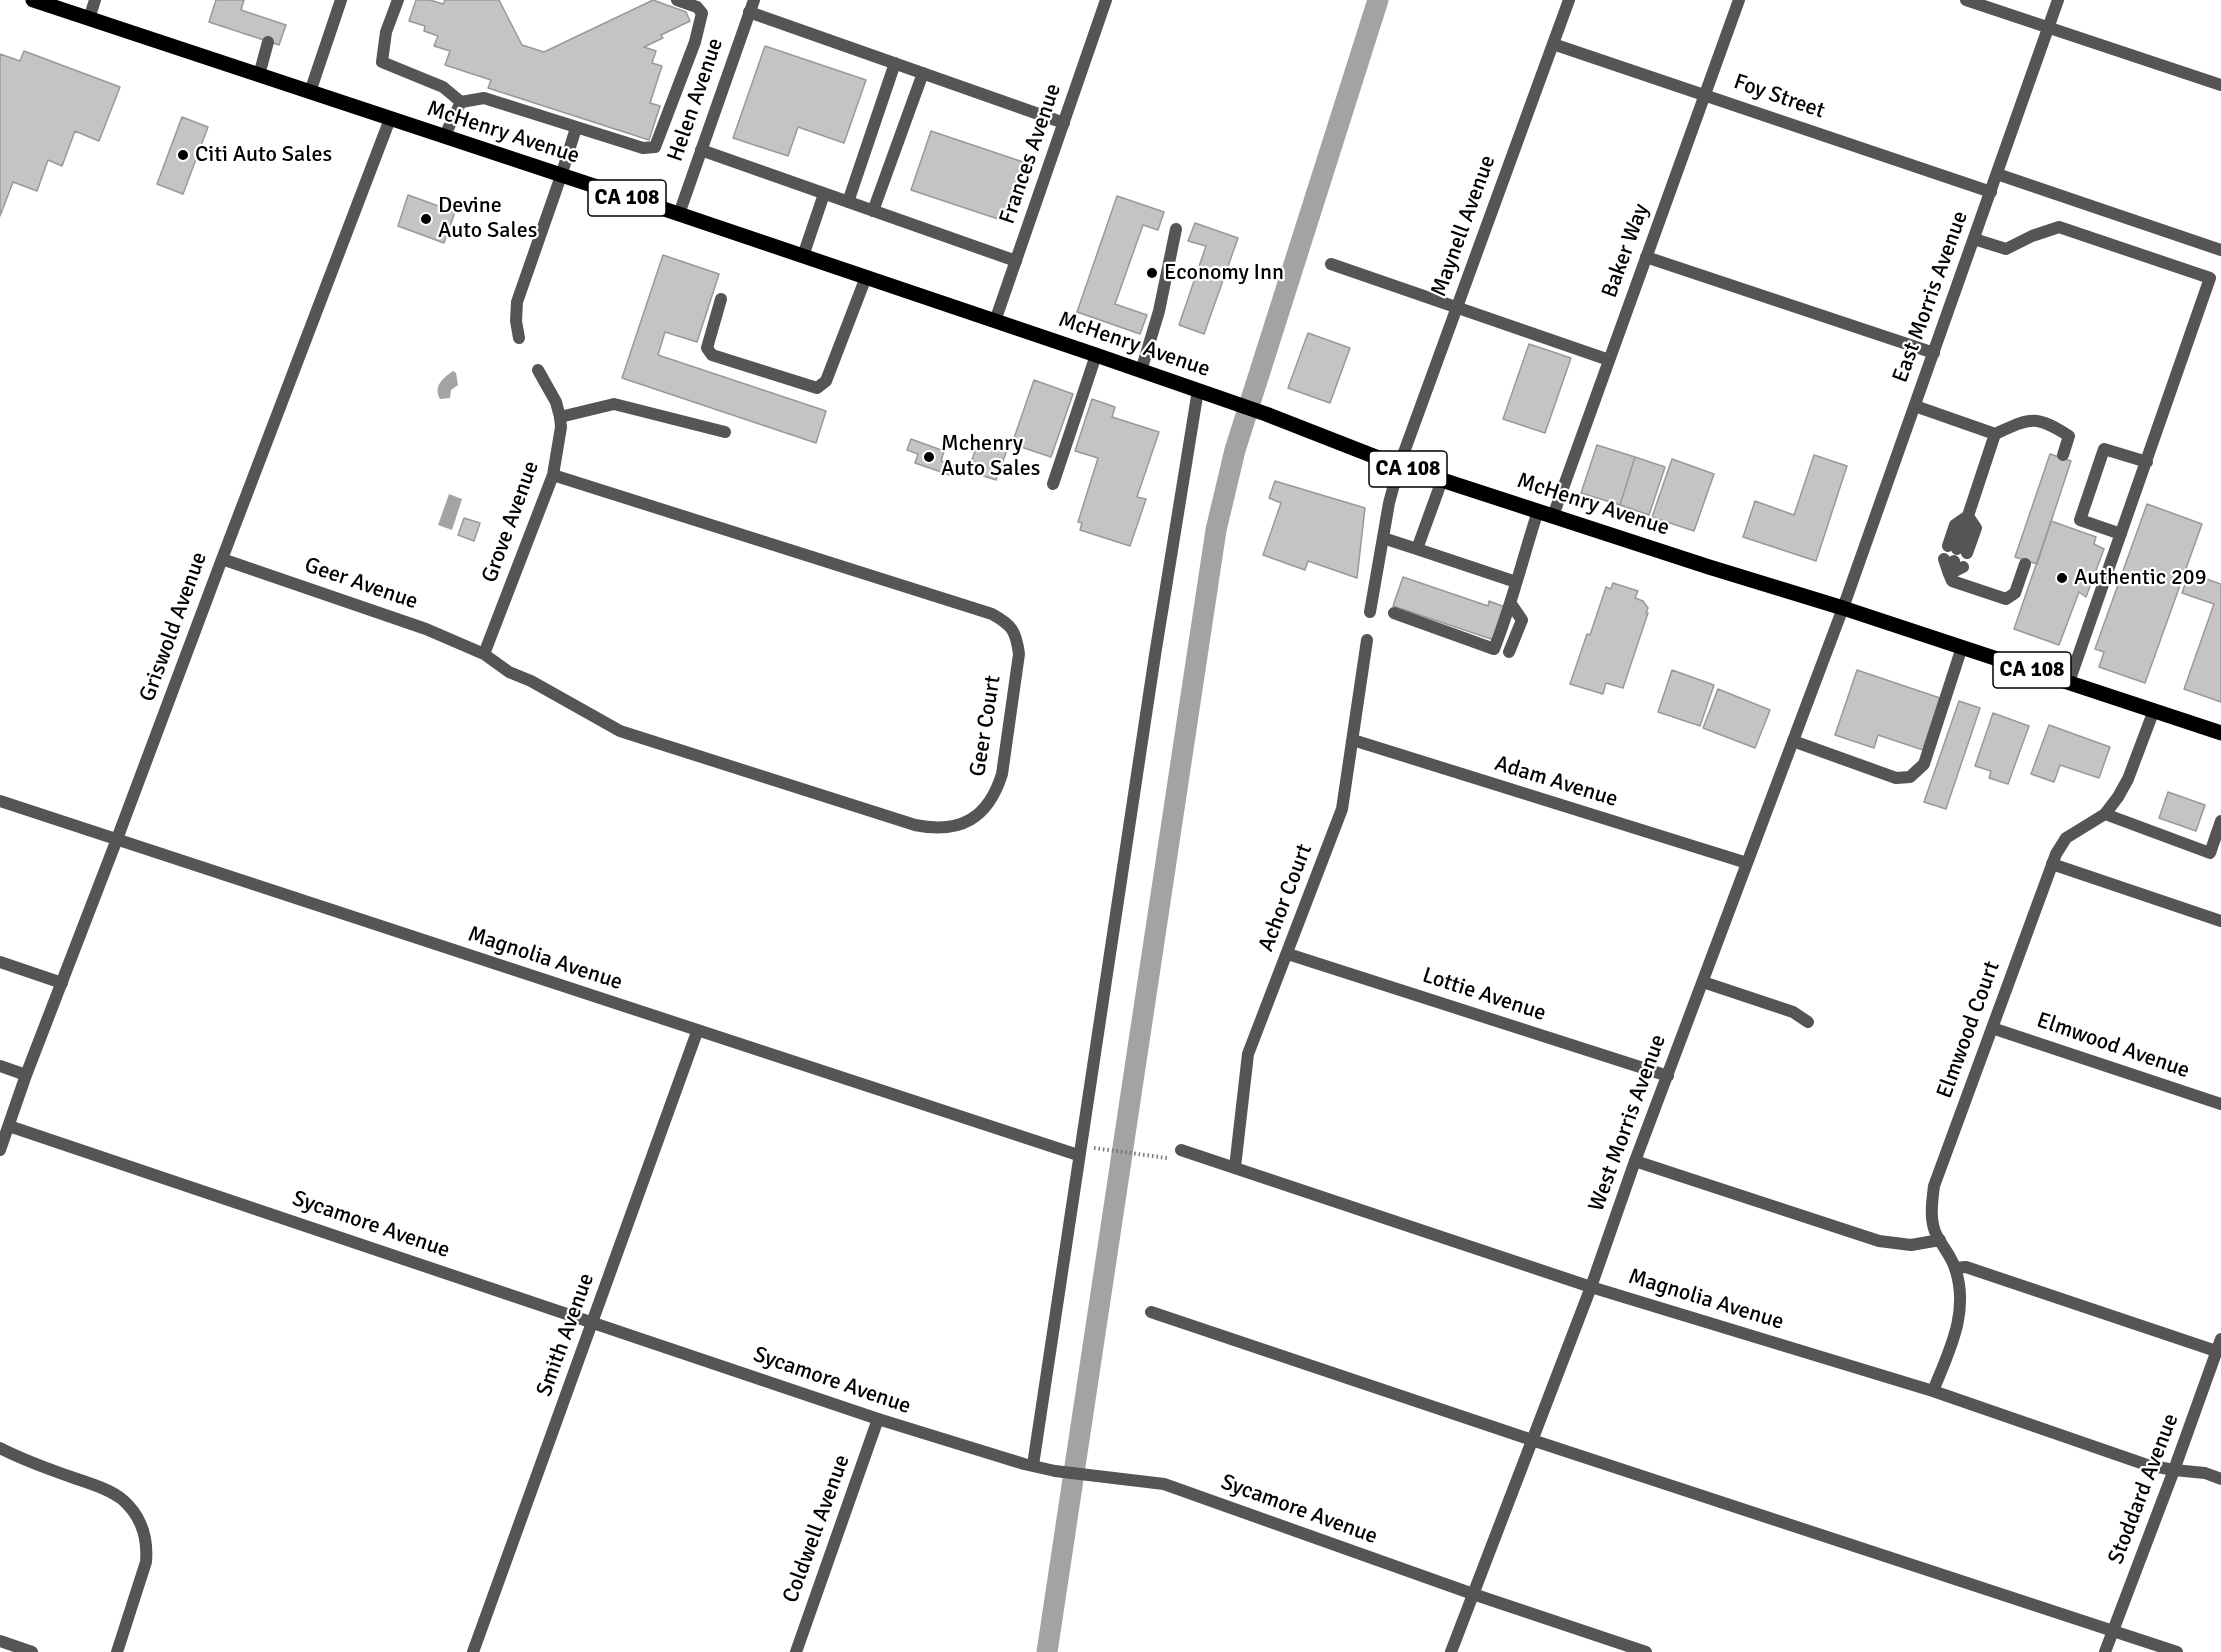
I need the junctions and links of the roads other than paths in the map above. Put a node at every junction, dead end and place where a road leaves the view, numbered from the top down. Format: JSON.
{"nodes":[{"id":1,"x":33,"y":0,"type":"edge"},
{"id":2,"x":95,"y":0,"type":"edge"},
{"id":3,"x":341,"y":0,"type":"edge"},
{"id":4,"x":398,"y":0,"type":"edge"},
{"id":5,"x":677,"y":0,"type":"edge"},
{"id":6,"x":1106,"y":0,"type":"edge"},
{"id":7,"x":1569,"y":0,"type":"edge"},
{"id":8,"x":1739,"y":0,"type":"edge"},
{"id":9,"x":1966,"y":0,"type":"edge"},
{"id":10,"x":2058,"y":0,"type":"edge"},
{"id":11,"x":752,"y":6,"type":"edge"},
{"id":12,"x":89,"y":19,"type":"junction"},
{"id":13,"x":2049,"y":27,"type":"junction"},
{"id":14,"x":268,"y":42,"type":"dead end"},
{"id":15,"x":1553,"y":44,"type":"junction"},
{"id":16,"x":895,"y":63,"type":"junction"},
{"id":17,"x":923,"y":73,"type":"junction"},
{"id":18,"x":259,"y":75,"type":"junction"},
{"id":19,"x":2221,"y":85,"type":"edge"},
{"id":20,"x":310,"y":92,"type":"junction"},
{"id":21,"x":1705,"y":94,"type":"junction"},
{"id":22,"x":461,"y":102,"type":"junction"},
{"id":23,"x":390,"y":119,"type":"junction"},
{"id":24,"x":1064,"y":123,"type":"junction"},
{"id":25,"x":576,"y":128,"type":"junction"},
{"id":26,"x":444,"y":137,"type":"junction"},
{"id":27,"x":701,"y":150,"type":"junction"},
{"id":28,"x":1997,"y":174,"type":"junction"},
{"id":29,"x":561,"y":176,"type":"junction"},
{"id":30,"x":1991,"y":192,"type":"junction"},
{"id":31,"x":824,"y":194,"type":"junction"},
{"id":32,"x":848,"y":202,"type":"junction"},
{"id":33,"x":873,"y":211,"type":"junction"},
{"id":34,"x":679,"y":214,"type":"junction"},
{"id":35,"x":1176,"y":229,"type":"dead end"},
{"id":36,"x":1974,"y":240,"type":"junction"},
{"id":37,"x":2221,"y":250,"type":"edge"},
{"id":38,"x":803,"y":256,"type":"junction"},
{"id":39,"x":1646,"y":257,"type":"junction"},
{"id":40,"x":1016,"y":261,"type":"junction"},
{"id":41,"x":1331,"y":264,"type":"dead end"},
{"id":42,"x":866,"y":277,"type":"junction"},
{"id":43,"x":721,"y":299,"type":"dead end"},
{"id":44,"x":1457,"y":307,"type":"junction"},
{"id":45,"x":995,"y":321,"type":"junction"},
{"id":46,"x":519,"y":338,"type":"dead end"},
{"id":47,"x":1934,"y":353,"type":"junction"},
{"id":48,"x":1096,"y":355,"type":"junction"},
{"id":49,"x":1609,"y":360,"type":"junction"},
{"id":50,"x":538,"y":370,"type":"dead end"},
{"id":51,"x":1141,"y":370,"type":"junction"},
{"id":52,"x":1198,"y":390,"type":"junction"},
{"id":53,"x":1915,"y":406,"type":"junction"},
{"id":54,"x":560,"y":417,"type":"junction"},
{"id":55,"x":725,"y":432,"type":"dead end"},
{"id":56,"x":1995,"y":434,"type":"junction"},
{"id":57,"x":2063,"y":455,"type":"dead end"},
{"id":58,"x":2147,"y":462,"type":"junction"},
{"id":59,"x":1399,"y":466,"type":"junction"},
{"id":60,"x":553,"y":475,"type":"junction"},
{"id":61,"x":1442,"y":480,"type":"junction"},
{"id":62,"x":1053,"y":484,"type":"dead end"},
{"id":63,"x":1545,"y":513,"type":"junction"},
{"id":64,"x":1968,"y":516,"type":"junction"},
{"id":65,"x":2121,"y":534,"type":"junction"},
{"id":66,"x":1383,"y":538,"type":"junction"},
{"id":67,"x":1418,"y":549,"type":"junction"},
{"id":68,"x":1956,"y":556,"type":"junction"},
{"id":69,"x":222,"y":558,"type":"junction"},
{"id":70,"x":2025,"y":564,"type":"dead end"},
{"id":71,"x":1516,"y":582,"type":"junction"},
{"id":72,"x":1511,"y":604,"type":"junction"},
{"id":73,"x":1843,"y":608,"type":"junction"},
{"id":74,"x":1370,"y":612,"type":"dead end"},
{"id":75,"x":1394,"y":613,"type":"dead end"},
{"id":76,"x":1367,"y":640,"type":"dead end"},
{"id":77,"x":1962,"y":647,"type":"junction"},
{"id":78,"x":1509,"y":652,"type":"dead end"},
{"id":79,"x":484,"y":654,"type":"junction"},
{"id":80,"x":2069,"y":682,"type":"junction"},
{"id":81,"x":2154,"y":710,"type":"junction"},
{"id":82,"x":2221,"y":734,"type":"edge"},
{"id":83,"x":1353,"y":740,"type":"junction"},
{"id":84,"x":1792,"y":741,"type":"junction"},
{"id":85,"x":0,"y":801,"type":"edge"},
{"id":86,"x":2104,"y":814,"type":"junction"},
{"id":87,"x":2221,"y":821,"type":"edge"},
{"id":88,"x":117,"y":839,"type":"junction"},
{"id":89,"x":1746,"y":863,"type":"junction"},
{"id":90,"x":2052,"y":864,"type":"junction"},
{"id":91,"x":2221,"y":921,"type":"edge"},
{"id":92,"x":1287,"y":954,"type":"junction"},
{"id":93,"x":0,"y":962,"type":"edge"},
{"id":94,"x":1703,"y":981,"type":"junction"},
{"id":95,"x":62,"y":983,"type":"junction"},
{"id":96,"x":1808,"y":1022,"type":"dead end"},
{"id":97,"x":1992,"y":1028,"type":"junction"},
{"id":98,"x":697,"y":1032,"type":"junction"},
{"id":99,"x":0,"y":1066,"type":"edge"},
{"id":100,"x":26,"y":1075,"type":"junction"},
{"id":101,"x":1668,"y":1076,"type":"junction"},
{"id":102,"x":2221,"y":1104,"type":"edge"},
{"id":103,"x":9,"y":1126,"type":"junction"},
{"id":104,"x":0,"y":1150,"type":"edge"},
{"id":105,"x":1181,"y":1150,"type":"dead end"},
{"id":106,"x":1078,"y":1155,"type":"junction"},
{"id":107,"x":1635,"y":1161,"type":"junction"},
{"id":108,"x":1235,"y":1167,"type":"junction"},
{"id":109,"x":1940,"y":1240,"type":"junction"},
{"id":110,"x":1955,"y":1268,"type":"junction"},
{"id":111,"x":1591,"y":1287,"type":"junction"},
{"id":112,"x":1151,"y":1312,"type":"dead end"},
{"id":113,"x":593,"y":1322,"type":"junction"},
{"id":114,"x":2219,"y":1345,"type":"edge"},
{"id":115,"x":1932,"y":1391,"type":"junction"},
{"id":116,"x":878,"y":1419,"type":"junction"},
{"id":117,"x":1532,"y":1440,"type":"junction"},
{"id":118,"x":0,"y":1448,"type":"edge"},
{"id":119,"x":1033,"y":1465,"type":"junction"},
{"id":120,"x":2174,"y":1470,"type":"junction"},
{"id":121,"x":2221,"y":1479,"type":"edge"},
{"id":122,"x":1473,"y":1594,"type":"junction"},
{"id":123,"x":2112,"y":1630,"type":"junction"},
{"id":124,"x":0,"y":1641,"type":"edge"},
{"id":125,"x":32,"y":1652,"type":"edge"},
{"id":126,"x":117,"y":1652,"type":"edge"},
{"id":127,"x":473,"y":1652,"type":"edge"},
{"id":128,"x":796,"y":1652,"type":"edge"},
{"id":129,"x":1451,"y":1652,"type":"edge"},
{"id":130,"x":1646,"y":1652,"type":"edge"},
{"id":131,"x":2104,"y":1652,"type":"edge"},
{"id":132,"x":2177,"y":1652,"type":"edge"}],
"edges":[{"from":1,"to":12,"type":"main road","name":"McHenry Avenue","number":"CA 108"},
{"from":2,"to":12,"type":"street"},
{"from":3,"to":20,"type":"street"},
{"from":4,"to":22,"type":"street"},
{"from":5,"to":25,"type":"street"},
{"from":6,"to":24,"type":"street","name":"Frances Avenue"},
{"from":7,"to":15,"type":"street","name":"Maynell Avenue"},
{"from":8,"to":21,"type":"street","name":"Baker Way"},
{"from":9,"to":13,"type":"street"},
{"from":10,"to":13,"type":"street","name":"East Morris Avenue"},
{"from":11,"to":16,"type":"street"},
{"from":11,"to":27,"type":"street","name":"Helen Avenue"},
{"from":12,"to":18,"type":"main road","name":"McHenry Avenue","number":"CA 108"},
{"from":13,"to":19,"type":"street"},
{"from":13,"to":28,"type":"street","name":"East Morris Avenue"},
{"from":14,"to":18,"type":"street"},
{"from":15,"to":21,"type":"street","name":"Foy Street"},
{"from":15,"to":44,"type":"street","name":"Maynell Avenue"},
{"from":16,"to":17,"type":"street"},
{"from":16,"to":32,"type":"street"},
{"from":17,"to":24,"type":"street"},
{"from":17,"to":33,"type":"street"},
{"from":18,"to":20,"type":"main road","name":"McHenry Avenue","number":"CA 108"},
{"from":20,"to":23,"type":"main road","name":"McHenry Avenue","number":"CA 108"},
{"from":21,"to":30,"type":"street","name":"Foy Street"},
{"from":21,"to":39,"type":"street","name":"Baker Way"},
{"from":22,"to":25,"type":"street"},
{"from":22,"to":26,"type":"street"},
{"from":23,"to":26,"type":"main road","name":"McHenry Avenue","number":"CA 108"},
{"from":23,"to":69,"type":"street","name":"Griswold Avenue"},
{"from":24,"to":40,"type":"street","name":"Frances Avenue"},
{"from":25,"to":29,"type":"street"},
{"from":26,"to":29,"type":"main road","name":"McHenry Avenue","number":"CA 108"},
{"from":27,"to":31,"type":"street"},
{"from":27,"to":34,"type":"street","name":"Helen Avenue"},
{"from":28,"to":30,"type":"street","name":"East Morris Avenue"},
{"from":28,"to":37,"type":"street"},
{"from":29,"to":34,"type":"main road","name":"McHenry Avenue","number":"CA 108"},
{"from":29,"to":46,"type":"street"},
{"from":30,"to":36,"type":"street","name":"East Morris Avenue"},
{"from":31,"to":32,"type":"street"},
{"from":31,"to":38,"type":"street"},
{"from":32,"to":33,"type":"street"},
{"from":33,"to":40,"type":"street"},
{"from":34,"to":38,"type":"main road","name":"McHenry Avenue","number":"CA 108"},
{"from":35,"to":51,"type":"street"},
{"from":36,"to":47,"type":"street","name":"East Morris Avenue"},
{"from":36,"to":58,"type":"street"},
{"from":38,"to":42,"type":"main road","name":"McHenry Avenue","number":"CA 108"},
{"from":39,"to":47,"type":"street"},
{"from":39,"to":49,"type":"street","name":"Baker Way"},
{"from":40,"to":45,"type":"street","name":"Frances Avenue"},
{"from":41,"to":44,"type":"street"},
{"from":42,"to":43,"type":"street"},
{"from":42,"to":45,"type":"main road","name":"McHenry Avenue","number":"CA 108"},
{"from":44,"to":49,"type":"street"},
{"from":44,"to":59,"type":"street","name":"Maynell Avenue"},
{"from":45,"to":48,"type":"main road","name":"McHenry Avenue","number":"CA 108"},
{"from":47,"to":53,"type":"street","name":"East Morris Avenue"},
{"from":48,"to":51,"type":"main road","name":"McHenry Avenue","number":"CA 108"},
{"from":48,"to":62,"type":"street"},
{"from":49,"to":63,"type":"street","name":"Baker Way"},
{"from":50,"to":54,"type":"street","name":"Grove Avenue"},
{"from":51,"to":52,"type":"main road","name":"McHenry Avenue","number":"CA 108"},
{"from":52,"to":59,"type":"main road","name":"McHenry Avenue","number":"CA 108"},
{"from":52,"to":106,"type":"street"},
{"from":53,"to":56,"type":"street"},
{"from":53,"to":73,"type":"street","name":"East Morris Avenue"},
{"from":54,"to":55,"type":"street"},
{"from":54,"to":60,"type":"street","name":"Grove Avenue"},
{"from":56,"to":57,"type":"street"},
{"from":56,"to":64,"type":"street"},
{"from":58,"to":65,"type":"street"},
{"from":58,"to":65,"type":"street"},
{"from":59,"to":61,"type":"main road","name":"McHenry Avenue","number":"CA 108"},
{"from":59,"to":66,"type":"street"},
{"from":60,"to":79,"type":"street","name":"Grove Avenue"},
{"from":60,"to":79,"type":"street","name":"Geer Court"},
{"from":61,"to":63,"type":"main road","name":"McHenry Avenue","number":"CA 108"},
{"from":61,"to":67,"type":"street"},
{"from":63,"to":71,"type":"street","name":"Baker Way"},
{"from":63,"to":73,"type":"main road","name":"McHenry Avenue","number":"CA 108"},
{"from":64,"to":68,"type":"street"},
{"from":64,"to":68,"type":"street"},
{"from":65,"to":80,"type":"street"},
{"from":66,"to":67,"type":"street"},
{"from":66,"to":74,"type":"street"},
{"from":67,"to":71,"type":"street"},
{"from":68,"to":70,"type":"street"},
{"from":69,"to":79,"type":"street","name":"Geer Avenue"},
{"from":69,"to":88,"type":"street","name":"Griswold Avenue"},
{"from":71,"to":72,"type":"street","name":"Baker Way"},
{"from":72,"to":75,"type":"street","name":"Baker Way"},
{"from":72,"to":78,"type":"street"},
{"from":73,"to":77,"type":"main road","name":"McHenry Avenue","number":"CA 108"},
{"from":73,"to":84,"type":"street","name":"West Morris Avenue"},
{"from":76,"to":83,"type":"street","name":"Achor Court"},
{"from":77,"to":80,"type":"main road","name":"McHenry Avenue","number":"CA 108"},
{"from":77,"to":84,"type":"street"},
{"from":80,"to":81,"type":"main road","name":"McHenry Avenue","number":"CA 108"},
{"from":81,"to":82,"type":"main road","name":"McHenry Avenue","number":"CA 108"},
{"from":81,"to":86,"type":"street","name":"Elmwood Court"},
{"from":83,"to":89,"type":"street","name":"Adam Avenue"},
{"from":83,"to":92,"type":"street","name":"Achor Court"},
{"from":84,"to":89,"type":"street","name":"West Morris Avenue"},
{"from":85,"to":88,"type":"street","name":"Magnolia Avenue"},
{"from":86,"to":87,"type":"street"},
{"from":86,"to":90,"type":"street","name":"Elmwood Court"},
{"from":88,"to":95,"type":"street","name":"Griswold Avenue"},
{"from":88,"to":98,"type":"street","name":"Magnolia Avenue"},
{"from":89,"to":94,"type":"street","name":"West Morris Avenue"},
{"from":90,"to":91,"type":"street"},
{"from":90,"to":97,"type":"street","name":"Elmwood Court"},
{"from":92,"to":101,"type":"street","name":"Lottie Avenue"},
{"from":92,"to":108,"type":"street","name":"Achor Court"},
{"from":93,"to":95,"type":"street"},
{"from":94,"to":96,"type":"street"},
{"from":94,"to":101,"type":"street","name":"West Morris Avenue"},
{"from":95,"to":100,"type":"street","name":"Griswold Avenue"},
{"from":97,"to":102,"type":"street","name":"Elmwood Avenue"},
{"from":97,"to":109,"type":"street","name":"Elmwood Court"},
{"from":98,"to":106,"type":"street","name":"Magnolia Avenue"},
{"from":98,"to":113,"type":"street","name":"Smith Avenue"},
{"from":99,"to":100,"type":"street"},
{"from":100,"to":103,"type":"street","name":"Griswold Avenue"},
{"from":101,"to":107,"type":"street","name":"West Morris Avenue"},
{"from":103,"to":104,"type":"street","name":"Griswold Avenue"},
{"from":103,"to":113,"type":"street","name":"Sycamore Avenue"},
{"from":105,"to":108,"type":"street","name":"Magnolia Avenue"},
{"from":106,"to":119,"type":"street"},
{"from":107,"to":109,"type":"street"},
{"from":107,"to":111,"type":"street","name":"West Morris Avenue"},
{"from":108,"to":111,"type":"street","name":"Magnolia Avenue"},
{"from":109,"to":110,"type":"street","name":"Elmwood Court"},
{"from":110,"to":114,"type":"street"},
{"from":110,"to":115,"type":"street","name":"Elmwood Court"},
{"from":111,"to":115,"type":"street","name":"Magnolia Avenue"},
{"from":111,"to":117,"type":"street","name":"West Morris Avenue"},
{"from":112,"to":117,"type":"street"},
{"from":113,"to":116,"type":"street","name":"Sycamore Avenue"},
{"from":113,"to":127,"type":"street","name":"Smith Avenue"},
{"from":114,"to":120,"type":"street","name":"Stoddard Avenue"},
{"from":115,"to":120,"type":"street","name":"Magnolia Avenue"},
{"from":116,"to":119,"type":"street","name":"Sycamore Avenue"},
{"from":116,"to":128,"type":"street","name":"Coldwell Avenue"},
{"from":117,"to":122,"type":"street","name":"West Morris Avenue"},
{"from":117,"to":123,"type":"street"},
{"from":118,"to":126,"type":"street"},
{"from":119,"to":122,"type":"street","name":"Sycamore Avenue"},
{"from":120,"to":121,"type":"street","name":"Magnolia Avenue"},
{"from":120,"to":123,"type":"street","name":"Stoddard Avenue"},
{"from":122,"to":129,"type":"street","name":"West Morris Avenue"},
{"from":122,"to":130,"type":"street","name":"Sycamore Avenue"},
{"from":123,"to":131,"type":"street","name":"Stoddard Avenue"},
{"from":123,"to":132,"type":"street"},
{"from":124,"to":125,"type":"street"}]}
